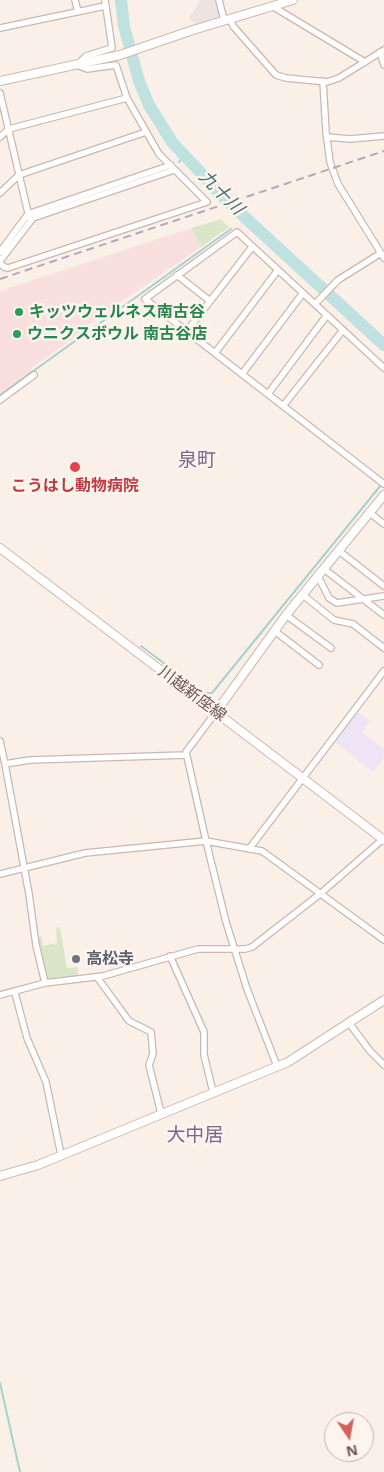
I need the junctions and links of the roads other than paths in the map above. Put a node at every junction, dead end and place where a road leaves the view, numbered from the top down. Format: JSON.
{"nodes":[{"id":1,"x":75,"y":0,"type":"edge"},
{"id":2,"x":219,"y":0,"type":"edge"},
{"id":3,"x":293,"y":0,"type":"edge"},
{"id":4,"x":105,"y":3,"type":"edge"},
{"id":5,"x":272,"y":6,"type":"junction"},
{"id":6,"x":78,"y":12,"type":"junction"},
{"id":7,"x":227,"y":19,"type":"junction"},
{"id":8,"x":0,"y":28,"type":"edge"},
{"id":9,"x":382,"y":51,"type":"edge"},
{"id":10,"x":365,"y":62,"type":"junction"},
{"id":11,"x":384,"y":64,"type":"edge"},
{"id":12,"x":77,"y":65,"type":"junction"},
{"id":13,"x":0,"y":81,"type":"edge"},
{"id":14,"x":323,"y":81,"type":"junction"},
{"id":15,"x":0,"y":93,"type":"edge"},
{"id":16,"x":127,"y":98,"type":"junction"},
{"id":17,"x":9,"y":129,"type":"junction"},
{"id":18,"x":146,"y":132,"type":"junction"},
{"id":19,"x":384,"y":136,"type":"edge"},
{"id":20,"x":0,"y":137,"type":"edge"},
{"id":21,"x":326,"y":137,"type":"junction"},
{"id":22,"x":172,"y":167,"type":"junction"},
{"id":23,"x":19,"y":175,"type":"junction"},
{"id":24,"x":0,"y":193,"type":"edge"},
{"id":25,"x":29,"y":217,"type":"junction"},
{"id":26,"x":252,"y":247,"type":"junction"},
{"id":27,"x":0,"y":252,"type":"edge"},
{"id":28,"x":382,"y":255,"type":"edge"},
{"id":29,"x":0,"y":262,"type":"edge"},
{"id":30,"x":278,"y":270,"type":"junction"},
{"id":31,"x":177,"y":275,"type":"junction"},
{"id":32,"x":303,"y":293,"type":"junction"},
{"id":33,"x":210,"y":302,"type":"junction"},
{"id":34,"x":315,"y":304,"type":"junction"},
{"id":35,"x":327,"y":315,"type":"junction"},
{"id":36,"x":343,"y":330,"type":"junction"},
{"id":37,"x":187,"y":331,"type":"junction"},
{"id":38,"x":215,"y":353,"type":"junction"},
{"id":39,"x":384,"y":368,"type":"edge"},
{"id":40,"x":242,"y":374,"type":"junction"},
{"id":41,"x":34,"y":375,"type":"dead end"},
{"id":42,"x":268,"y":394,"type":"junction"},
{"id":43,"x":0,"y":400,"type":"edge"},
{"id":44,"x":284,"y":406,"type":"junction"},
{"id":45,"x":384,"y":484,"type":"edge"},
{"id":46,"x":384,"y":495,"type":"edge"},
{"id":47,"x":370,"y":513,"type":"junction"},
{"id":48,"x":384,"y":524,"type":"edge"},
{"id":49,"x":0,"y":548,"type":"edge"},
{"id":50,"x":339,"y":551,"type":"junction"},
{"id":51,"x":324,"y":569,"type":"junction"},
{"id":52,"x":318,"y":576,"type":"junction"},
{"id":53,"x":384,"y":586,"type":"edge"},
{"id":54,"x":303,"y":595,"type":"junction"},
{"id":55,"x":384,"y":596,"type":"edge"},
{"id":56,"x":364,"y":600,"type":"junction"},
{"id":57,"x":286,"y":615,"type":"junction"},
{"id":58,"x":384,"y":616,"type":"edge"},
{"id":59,"x":276,"y":632,"type":"junction"},
{"id":60,"x":331,"y":648,"type":"dead end"},
{"id":61,"x":384,"y":648,"type":"edge"},
{"id":62,"x":319,"y":665,"type":"dead end"},
{"id":63,"x":384,"y":671,"type":"edge"},
{"id":64,"x":216,"y":712,"type":"junction"},
{"id":65,"x":0,"y":741,"type":"edge"},
{"id":66,"x":186,"y":756,"type":"junction"},
{"id":67,"x":5,"y":764,"type":"junction"},
{"id":68,"x":303,"y":777,"type":"junction"},
{"id":69,"x":383,"y":839,"type":"edge"},
{"id":70,"x":206,"y":841,"type":"junction"},
{"id":71,"x":249,"y":849,"type":"junction"},
{"id":72,"x":24,"y":866,"type":"junction"},
{"id":73,"x":0,"y":874,"type":"edge"},
{"id":74,"x":320,"y":894,"type":"junction"},
{"id":75,"x":384,"y":940,"type":"edge"},
{"id":76,"x":235,"y":948,"type":"junction"},
{"id":77,"x":170,"y":956,"type":"junction"},
{"id":78,"x":97,"y":977,"type":"junction"},
{"id":79,"x":45,"y":983,"type":"junction"},
{"id":80,"x":15,"y":992,"type":"junction"},
{"id":81,"x":0,"y":996,"type":"edge"},
{"id":82,"x":384,"y":1000,"type":"edge"},
{"id":83,"x":349,"y":1023,"type":"junction"},
{"id":84,"x":384,"y":1065,"type":"edge"},
{"id":85,"x":277,"y":1066,"type":"junction"},
{"id":86,"x":213,"y":1092,"type":"junction"},
{"id":87,"x":161,"y":1113,"type":"junction"},
{"id":88,"x":61,"y":1155,"type":"junction"},
{"id":89,"x":0,"y":1176,"type":"edge"}],
"edges":[{"from":1,"to":6,"type":"street"},
{"from":2,"to":7,"type":"street"},
{"from":3,"to":5,"type":"street"},
{"from":4,"to":6,"type":"street"},
{"from":4,"to":12,"type":"street"},
{"from":5,"to":7,"type":"street"},
{"from":5,"to":10,"type":"street"},
{"from":6,"to":8,"type":"street"},
{"from":7,"to":12,"type":"street"},
{"from":7,"to":14,"type":"street"},
{"from":9,"to":10,"type":"street"},
{"from":9,"to":11,"type":"street"},
{"from":10,"to":14,"type":"street"},
{"from":12,"to":13,"type":"street"},
{"from":12,"to":16,"type":"street"},
{"from":14,"to":21,"type":"street"},
{"from":15,"to":17,"type":"street"},
{"from":16,"to":17,"type":"street"},
{"from":16,"to":18,"type":"street"},
{"from":17,"to":20,"type":"street"},
{"from":17,"to":23,"type":"street"},
{"from":18,"to":22,"type":"street"},
{"from":18,"to":23,"type":"street"},
{"from":19,"to":21,"type":"street"},
{"from":21,"to":28,"type":"street"},
{"from":22,"to":25,"type":"street"},
{"from":22,"to":29,"type":"street"},
{"from":23,"to":24,"type":"street"},
{"from":23,"to":25,"type":"street"},
{"from":25,"to":27,"type":"street"},
{"from":25,"to":29,"type":"street"},
{"from":26,"to":30,"type":"street"},
{"from":26,"to":31,"type":"street"},
{"from":26,"to":33,"type":"street"},
{"from":28,"to":34,"type":"street"},
{"from":30,"to":32,"type":"street"},
{"from":30,"to":38,"type":"street"},
{"from":31,"to":33,"type":"street"},
{"from":31,"to":37,"type":"street"},
{"from":32,"to":34,"type":"street"},
{"from":32,"to":40,"type":"street"},
{"from":33,"to":37,"type":"street"},
{"from":34,"to":35,"type":"street"},
{"from":35,"to":36,"type":"street"},
{"from":35,"to":42,"type":"street"},
{"from":36,"to":39,"type":"street"},
{"from":36,"to":44,"type":"street"},
{"from":37,"to":38,"type":"street"},
{"from":38,"to":40,"type":"street"},
{"from":40,"to":42,"type":"street"},
{"from":41,"to":43,"type":"street"},
{"from":42,"to":44,"type":"street"},
{"from":44,"to":45,"type":"street"},
{"from":46,"to":47,"type":"street"},
{"from":47,"to":48,"type":"street"},
{"from":47,"to":50,"type":"street"},
{"from":49,"to":64,"type":"street","name":"川越新座線"},
{"from":50,"to":51,"type":"street"},
{"from":50,"to":53,"type":"street"},
{"from":51,"to":52,"type":"street"},
{"from":51,"to":56,"type":"street"},
{"from":52,"to":54,"type":"street"},
{"from":52,"to":56,"type":"street"},
{"from":54,"to":57,"type":"street"},
{"from":54,"to":61,"type":"street"},
{"from":55,"to":56,"type":"street"},
{"from":56,"to":58,"type":"street"},
{"from":57,"to":59,"type":"street"},
{"from":57,"to":60,"type":"street"},
{"from":59,"to":62,"type":"street"},
{"from":59,"to":64,"type":"street"},
{"from":63,"to":68,"type":"street"},
{"from":64,"to":66,"type":"street"},
{"from":64,"to":68,"type":"street","name":"川越新座線"},
{"from":65,"to":67,"type":"street"},
{"from":66,"to":67,"type":"street"},
{"from":66,"to":70,"type":"street"},
{"from":67,"to":72,"type":"street"},
{"from":68,"to":69,"type":"street","name":"川越新座線"},
{"from":68,"to":71,"type":"street"},
{"from":69,"to":74,"type":"street"},
{"from":70,"to":71,"type":"street"},
{"from":70,"to":72,"type":"street"},
{"from":70,"to":76,"type":"street"},
{"from":71,"to":74,"type":"street"},
{"from":72,"to":73,"type":"street"},
{"from":72,"to":79,"type":"street"},
{"from":74,"to":75,"type":"street"},
{"from":74,"to":76,"type":"street"},
{"from":76,"to":77,"type":"street"},
{"from":76,"to":85,"type":"street"},
{"from":77,"to":78,"type":"street"},
{"from":77,"to":86,"type":"street"},
{"from":78,"to":79,"type":"street"},
{"from":78,"to":87,"type":"street"},
{"from":79,"to":80,"type":"street"},
{"from":80,"to":81,"type":"street"},
{"from":80,"to":88,"type":"street"},
{"from":82,"to":83,"type":"street"},
{"from":83,"to":84,"type":"street"},
{"from":83,"to":85,"type":"street"},
{"from":85,"to":86,"type":"street"},
{"from":86,"to":87,"type":"street"},
{"from":87,"to":88,"type":"street"},
{"from":88,"to":89,"type":"street"}]}
